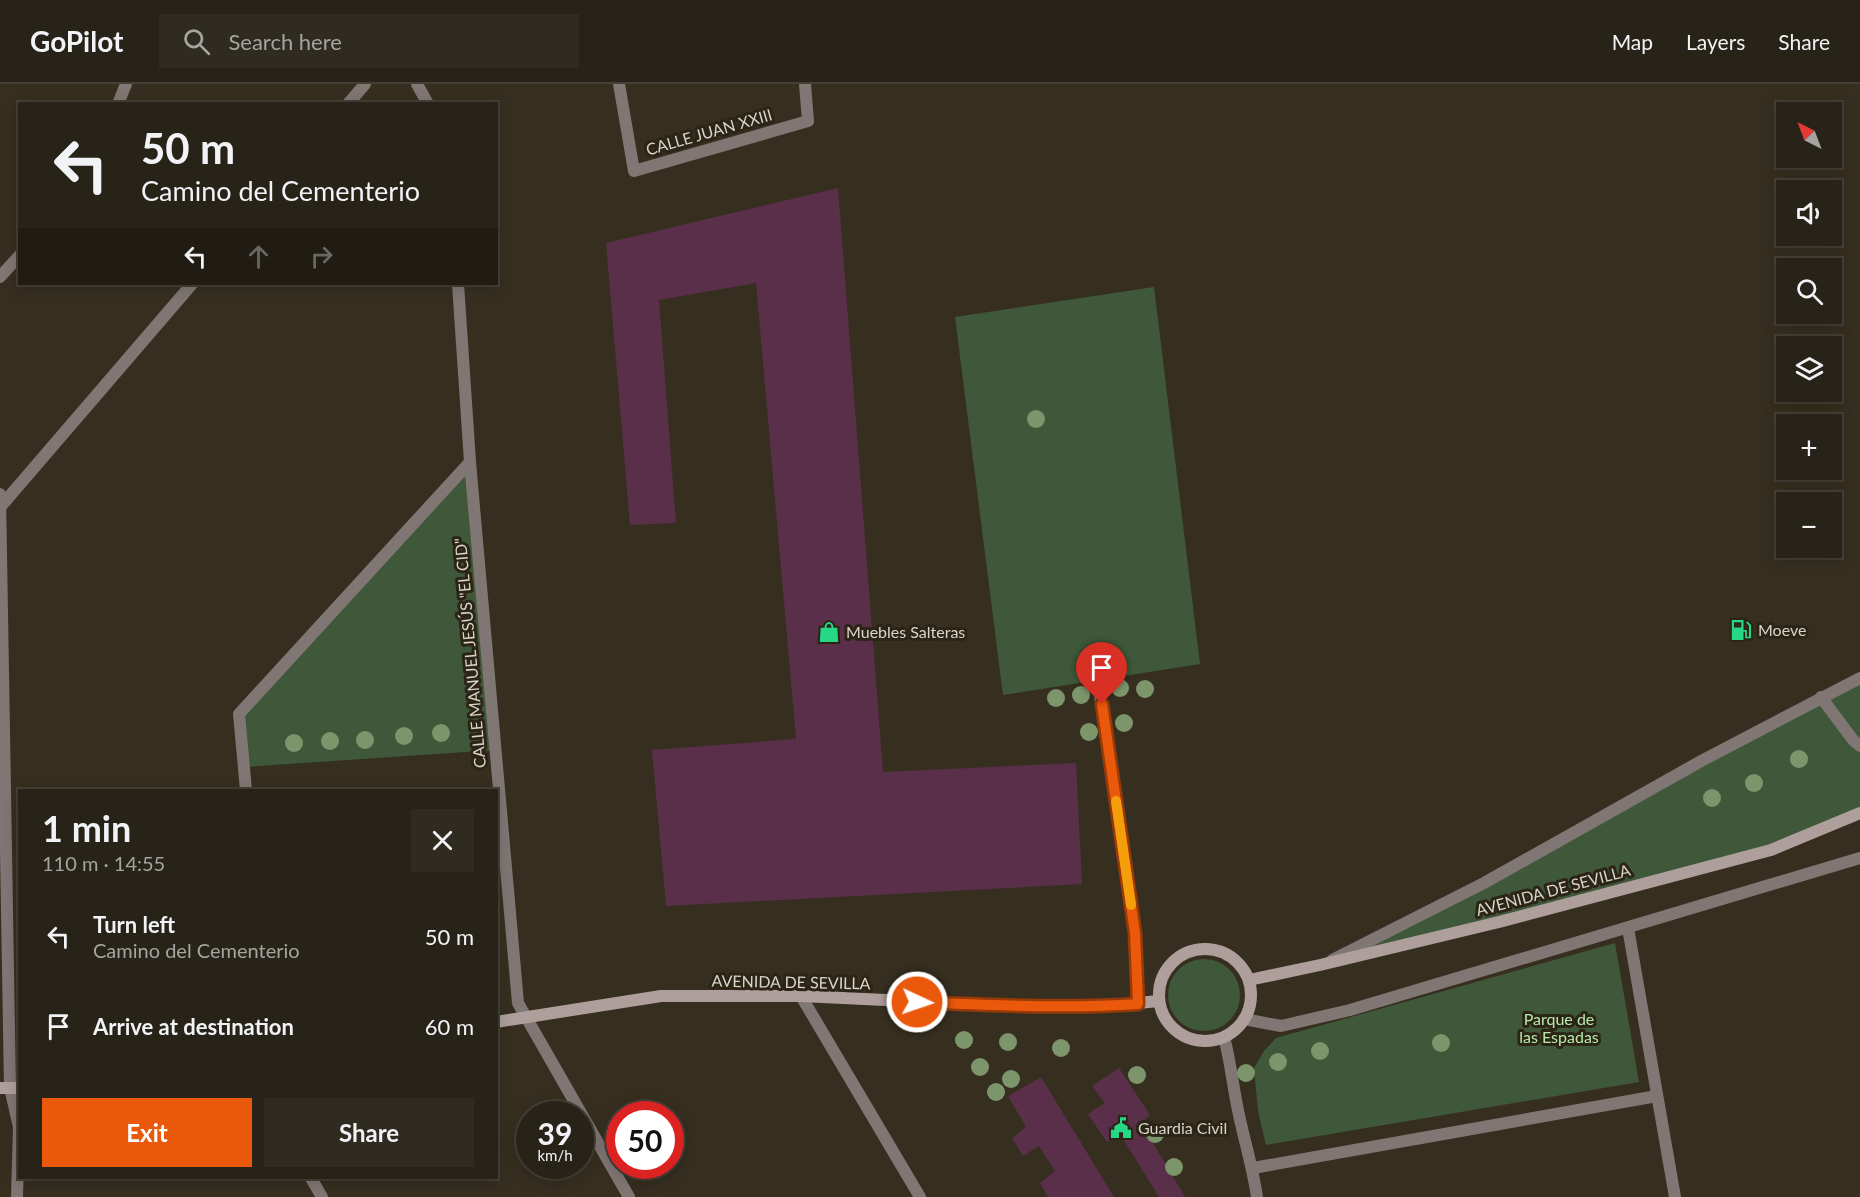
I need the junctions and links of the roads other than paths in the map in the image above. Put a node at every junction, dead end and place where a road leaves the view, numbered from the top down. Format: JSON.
{"nodes":[{"id":1,"x":126,"y":84,"type":"edge"},
{"id":2,"x":365,"y":84,"type":"edge"},
{"id":3,"x":417,"y":84,"type":"edge"},
{"id":4,"x":619,"y":84,"type":"edge"},
{"id":5,"x":805,"y":84,"type":"edge"},
{"id":6,"x":119,"y":102,"type":"edge"},
{"id":7,"x":350,"y":102,"type":"edge"},
{"id":8,"x":427,"y":102,"type":"edge"},
{"id":9,"x":18,"y":257,"type":"edge"},
{"id":10,"x":0,"y":277,"type":"edge"},
{"id":11,"x":191,"y":285,"type":"edge"},
{"id":12,"x":458,"y":285,"type":"edge"},
{"id":13,"x":470,"y":462,"type":"junction"},
{"id":14,"x":1,"y":499,"type":"edge"},
{"id":15,"x":1860,"y":678,"type":"edge"},
{"id":16,"x":1098,"y":681,"type":"dead end"},
{"id":17,"x":1821,"y":697,"type":"junction"},
{"id":18,"x":1860,"y":746,"type":"edge"},
{"id":19,"x":246,"y":789,"type":"edge"},
{"id":20,"x":1860,"y":813,"type":"edge"},
{"id":21,"x":1860,"y":858,"type":"edge"},
{"id":22,"x":1628,"y":928,"type":"junction"},
{"id":23,"x":1320,"y":965,"type":"junction"},
{"id":24,"x":1249,"y":980,"type":"junction"},
{"id":25,"x":801,"y":996,"type":"junction"},
{"id":26,"x":1158,"y":1001,"type":"junction"},
{"id":27,"x":1138,"y":1004,"type":"junction"},
{"id":28,"x":525,"y":1017,"type":"junction"},
{"id":29,"x":1244,"y":1019,"type":"junction"},
{"id":30,"x":498,"y":1022,"type":"edge"},
{"id":31,"x":1224,"y":1037,"type":"junction"},
{"id":32,"x":10,"y":1088,"type":"edge"},
{"id":33,"x":1657,"y":1096,"type":"junction"},
{"id":34,"x":18,"y":1119,"type":"edge"},
{"id":35,"x":1253,"y":1168,"type":"junction"},
{"id":36,"x":18,"y":1174,"type":"edge"},
{"id":37,"x":312,"y":1179,"type":"edge"},
{"id":38,"x":17,"y":1197,"type":"edge"},
{"id":39,"x":322,"y":1197,"type":"edge"},
{"id":40,"x":629,"y":1197,"type":"edge"},
{"id":41,"x":920,"y":1197,"type":"edge"},
{"id":42,"x":1257,"y":1197,"type":"edge"},
{"id":43,"x":1675,"y":1197,"type":"edge"}],
"edges":[{"from":1,"to":6,"type":"street"},
{"from":2,"to":7,"type":"street"},
{"from":3,"to":8,"type":"street"},
{"from":4,"to":5,"type":"street","name":"CALLE JUAN XXIII"},
{"from":9,"to":10,"type":"street"},
{"from":11,"to":14,"type":"street"},
{"from":12,"to":13,"type":"street","name":"CALLE MANUEL JESÚS \"EL CID\""},
{"from":13,"to":19,"type":"street"},
{"from":13,"to":28,"type":"street","name":"CALLE MANUEL JESÚS \"EL CID\""},
{"from":14,"to":32,"type":"street"},
{"from":15,"to":17,"type":"street"},
{"from":16,"to":27,"type":"street"},
{"from":17,"to":18,"type":"street"},
{"from":17,"to":23,"type":"street"},
{"from":20,"to":23,"type":"main road","name":"AVENIDA DE SEVILLA"},
{"from":21,"to":22,"type":"street"},
{"from":22,"to":29,"type":"street"},
{"from":22,"to":33,"type":"street"},
{"from":23,"to":24,"type":"main road","name":"AVENIDA DE SEVILLA"},
{"from":24,"to":26,"type":"main road"},
{"from":24,"to":29,"type":"main road"},
{"from":25,"to":27,"type":"main road","name":"AVENIDA DE SEVILLA"},
{"from":25,"to":28,"type":"main road","name":"AVENIDA DE SEVILLA"},
{"from":25,"to":41,"type":"street"},
{"from":26,"to":27,"type":"main road","name":"AVENIDA DE SEVILLA"},
{"from":26,"to":31,"type":"main road"},
{"from":28,"to":30,"type":"main road","name":"AVENIDA DE SEVILLA"},
{"from":28,"to":40,"type":"street","name":"CALLE MANUEL JESÚS \"EL CID\""},
{"from":29,"to":31,"type":"main road"},
{"from":31,"to":35,"type":"street"},
{"from":32,"to":34,"type":"street"},
{"from":33,"to":35,"type":"street"},
{"from":33,"to":43,"type":"street"},
{"from":35,"to":42,"type":"street"},
{"from":36,"to":38,"type":"street"},
{"from":37,"to":39,"type":"street"}]}
